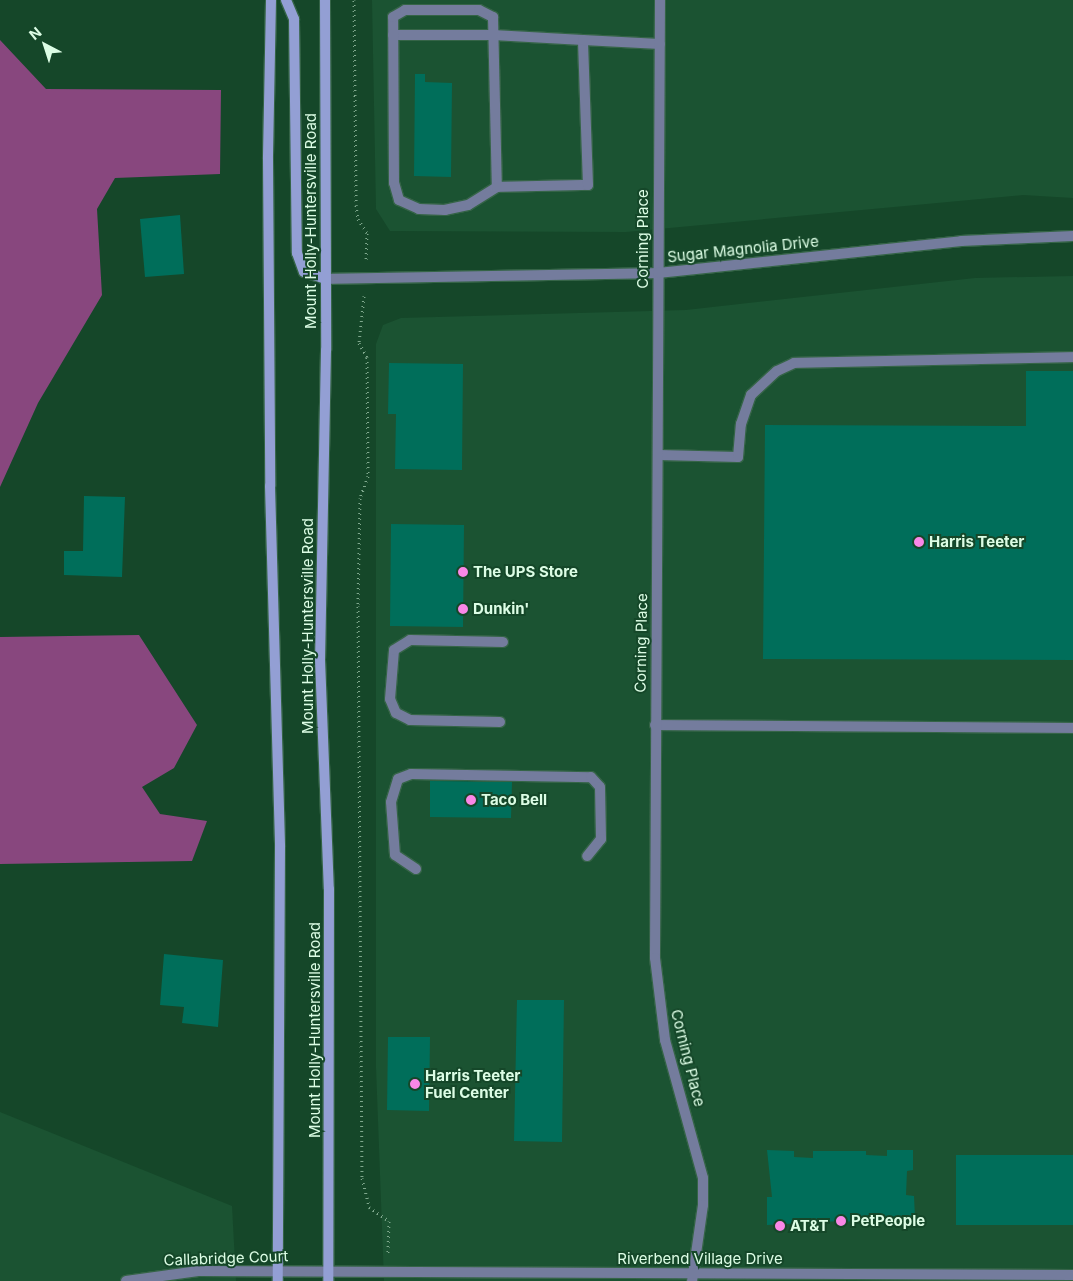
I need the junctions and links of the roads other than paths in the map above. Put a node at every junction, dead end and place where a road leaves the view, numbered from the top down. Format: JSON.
{"nodes":[{"id":1,"x":271,"y":0,"type":"edge"},
{"id":2,"x":286,"y":0,"type":"edge"},
{"id":3,"x":325,"y":0,"type":"edge"},
{"id":4,"x":660,"y":0,"type":"edge"},
{"id":5,"x":393,"y":35,"type":"junction"},
{"id":6,"x":493,"y":35,"type":"junction"},
{"id":7,"x":584,"y":40,"type":"junction"},
{"id":8,"x":660,"y":44,"type":"junction"},
{"id":9,"x":497,"y":186,"type":"junction"},
{"id":10,"x":1073,"y":236,"type":"edge"},
{"id":11,"x":658,"y":273,"type":"junction"},
{"id":12,"x":325,"y":279,"type":"junction"},
{"id":13,"x":1073,"y":357,"type":"edge"},
{"id":14,"x":659,"y":455,"type":"junction"},
{"id":15,"x":503,"y":642,"type":"dead end"},
{"id":16,"x":500,"y":722,"type":"dead end"},
{"id":17,"x":654,"y":724,"type":"junction"},
{"id":18,"x":1073,"y":728,"type":"edge"},
{"id":19,"x":586,"y":856,"type":"dead end"},
{"id":20,"x":416,"y":869,"type":"dead end"},
{"id":21,"x":1073,"y":1275,"type":"edge"},
{"id":22,"x":279,"y":1276,"type":"edge"},
{"id":23,"x":328,"y":1276,"type":"edge"},
{"id":24,"x":693,"y":1277,"type":"edge"},
{"id":25,"x":126,"y":1281,"type":"edge"}],
"edges":[{"from":1,"to":22,"type":"main road"},
{"from":2,"to":12,"type":"main road"},
{"from":3,"to":12,"type":"main road","name":"Mount Holly-Huntersville Road"},
{"from":4,"to":8,"type":"street","name":"Corning Place"},
{"from":5,"to":6,"type":"street"},
{"from":5,"to":6,"type":"street"},
{"from":5,"to":9,"type":"street"},
{"from":6,"to":7,"type":"street"},
{"from":6,"to":9,"type":"street"},
{"from":7,"to":8,"type":"street"},
{"from":7,"to":9,"type":"street"},
{"from":8,"to":11,"type":"street","name":"Corning Place"},
{"from":10,"to":11,"type":"street","name":"Sugar Magnolia Drive"},
{"from":11,"to":12,"type":"street","name":"Sugar Magnolia Drive"},
{"from":11,"to":14,"type":"street","name":"Corning Place"},
{"from":12,"to":23,"type":"main road","name":"Mount Holly-Huntersville Road"},
{"from":13,"to":14,"type":"street"},
{"from":14,"to":17,"type":"street","name":"Corning Place"},
{"from":15,"to":16,"type":"street"},
{"from":17,"to":18,"type":"street"},
{"from":17,"to":24,"type":"street","name":"Corning Place"},
{"from":19,"to":20,"type":"street"},
{"from":21,"to":24,"type":"street","name":"Riverbend Village Drive"},
{"from":22,"to":23,"type":"street","name":"Callabridge Court"},
{"from":22,"to":25,"type":"street","name":"Callabridge Court"},
{"from":23,"to":24,"type":"street","name":"Riverbend Village Drive"}]}
